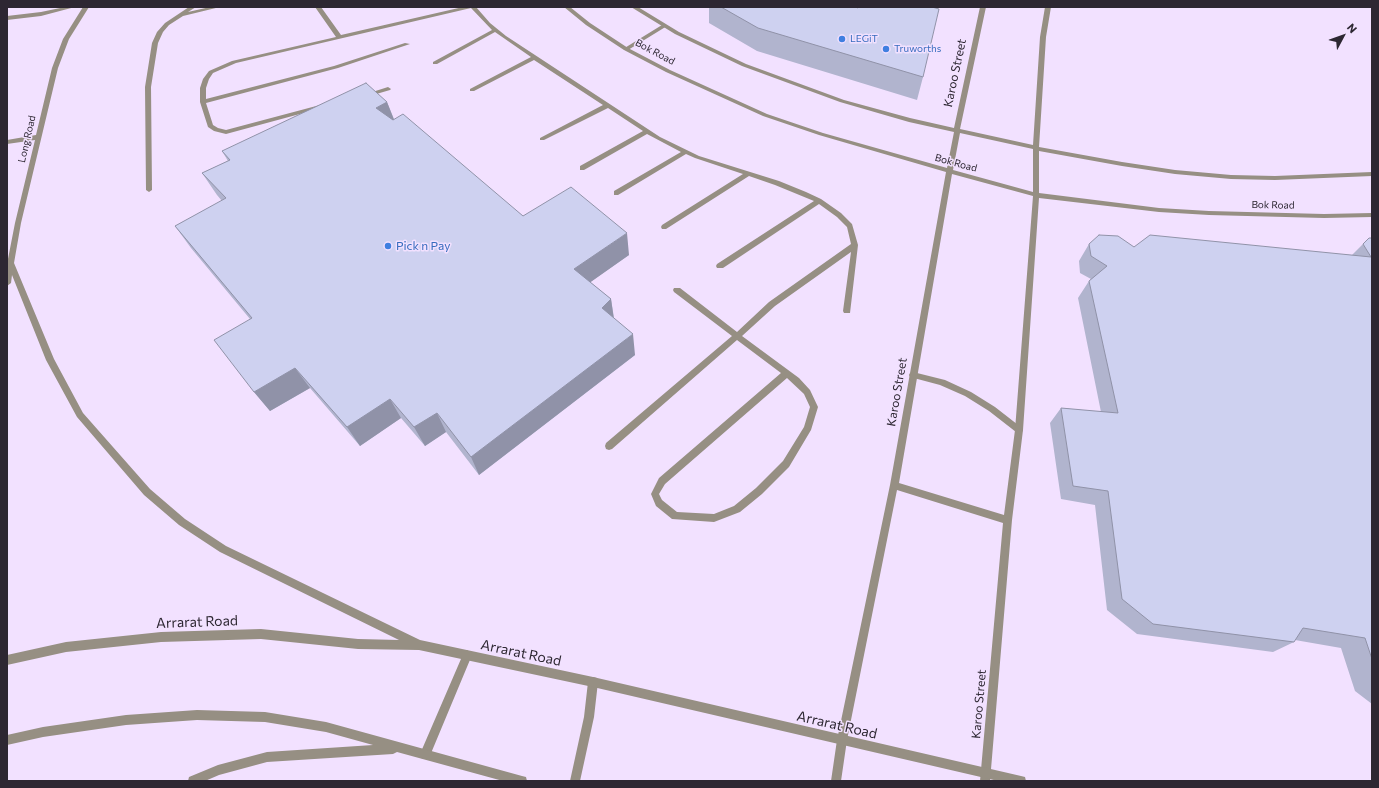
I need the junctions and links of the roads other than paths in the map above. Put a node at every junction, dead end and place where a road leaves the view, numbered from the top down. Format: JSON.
{"nodes":[{"id":1,"x":72,"y":7,"type":"edge"},
{"id":2,"x":86,"y":7,"type":"edge"},
{"id":3,"x":192,"y":7,"type":"edge"},
{"id":4,"x":216,"y":7,"type":"edge"},
{"id":5,"x":318,"y":7,"type":"edge"},
{"id":6,"x":472,"y":7,"type":"edge"},
{"id":7,"x":567,"y":7,"type":"edge"},
{"id":8,"x":634,"y":7,"type":"edge"},
{"id":9,"x":983,"y":7,"type":"edge"},
{"id":10,"x":1048,"y":7,"type":"edge"},
{"id":11,"x":7,"y":18,"type":"edge"},
{"id":12,"x":176,"y":18,"type":"junction"},
{"id":13,"x":664,"y":26,"type":"junction"},
{"id":14,"x":495,"y":30,"type":"junction"},
{"id":15,"x":339,"y":37,"type":"junction"},
{"id":16,"x":407,"y":44,"type":"dead end"},
{"id":17,"x":626,"y":49,"type":"junction"},
{"id":18,"x":535,"y":58,"type":"junction"},
{"id":19,"x":435,"y":63,"type":"dead end"},
{"id":20,"x":388,"y":89,"type":"dead end"},
{"id":21,"x":472,"y":90,"type":"dead end"},
{"id":22,"x":357,"y":97,"type":"edge"},
{"id":23,"x":203,"y":102,"type":"junction"},
{"id":24,"x":328,"y":105,"type":"edge"},
{"id":25,"x":608,"y":105,"type":"junction"},
{"id":26,"x":957,"y":130,"type":"junction"},
{"id":27,"x":648,"y":131,"type":"junction"},
{"id":28,"x":38,"y":137,"type":"junction"},
{"id":29,"x":542,"y":139,"type":"dead end"},
{"id":30,"x":7,"y":142,"type":"edge"},
{"id":31,"x":1036,"y":148,"type":"junction"},
{"id":32,"x":684,"y":152,"type":"junction"},
{"id":33,"x":582,"y":168,"type":"dead end"},
{"id":34,"x":950,"y":172,"type":"junction"},
{"id":35,"x":748,"y":174,"type":"junction"},
{"id":36,"x":1372,"y":174,"type":"edge"},
{"id":37,"x":149,"y":190,"type":"dead end"},
{"id":38,"x":616,"y":193,"type":"dead end"},
{"id":39,"x":1036,"y":195,"type":"junction"},
{"id":40,"x":819,"y":201,"type":"junction"},
{"id":41,"x":1372,"y":215,"type":"edge"},
{"id":42,"x":664,"y":227,"type":"dead end"},
{"id":43,"x":855,"y":245,"type":"junction"},
{"id":44,"x":11,"y":263,"type":"junction"},
{"id":45,"x":720,"y":266,"type":"dead end"},
{"id":46,"x":7,"y":283,"type":"edge"},
{"id":47,"x":676,"y":290,"type":"dead end"},
{"id":48,"x":847,"y":311,"type":"dead end"},
{"id":49,"x":737,"y":336,"type":"junction"},
{"id":50,"x":787,"y":373,"type":"junction"},
{"id":51,"x":913,"y":375,"type":"junction"},
{"id":52,"x":1019,"y":430,"type":"junction"},
{"id":53,"x":609,"y":446,"type":"dead end"},
{"id":54,"x":894,"y":485,"type":"junction"},
{"id":55,"x":1008,"y":520,"type":"junction"},
{"id":56,"x":419,"y":645,"type":"junction"},
{"id":57,"x":467,"y":655,"type":"junction"},
{"id":58,"x":7,"y":660,"type":"edge"},
{"id":59,"x":593,"y":682,"type":"junction"},
{"id":60,"x":7,"y":740,"type":"edge"},
{"id":61,"x":842,"y":740,"type":"junction"},
{"id":62,"x":400,"y":748,"type":"junction"},
{"id":63,"x":425,"y":754,"type":"junction"},
{"id":64,"x":985,"y":777,"type":"edge"},
{"id":65,"x":193,"y":781,"type":"edge"},
{"id":66,"x":522,"y":781,"type":"edge"},
{"id":67,"x":575,"y":781,"type":"edge"},
{"id":68,"x":836,"y":781,"type":"edge"},
{"id":69,"x":1022,"y":781,"type":"edge"}],
"edges":[{"from":1,"to":11,"type":"street"},
{"from":2,"to":28,"type":"street","name":"Long Road"},
{"from":3,"to":12,"type":"street"},
{"from":4,"to":12,"type":"street"},
{"from":5,"to":15,"type":"street"},
{"from":6,"to":14,"type":"street"},
{"from":6,"to":15,"type":"street"},
{"from":7,"to":17,"type":"street","name":"Bok Road"},
{"from":8,"to":13,"type":"street"},
{"from":9,"to":26,"type":"street","name":"Karoo Street"},
{"from":10,"to":31,"type":"street","name":"Karoo Street"},
{"from":12,"to":37,"type":"street"},
{"from":13,"to":17,"type":"street"},
{"from":13,"to":26,"type":"street"},
{"from":14,"to":18,"type":"street"},
{"from":14,"to":19,"type":"street"},
{"from":15,"to":23,"type":"street"},
{"from":16,"to":23,"type":"street"},
{"from":17,"to":34,"type":"street","name":"Bok Road"},
{"from":18,"to":21,"type":"street"},
{"from":18,"to":25,"type":"street"},
{"from":20,"to":22,"type":"street"},
{"from":23,"to":24,"type":"street"},
{"from":25,"to":27,"type":"street"},
{"from":25,"to":29,"type":"street"},
{"from":26,"to":31,"type":"street"},
{"from":26,"to":34,"type":"street","name":"Karoo Street"},
{"from":27,"to":32,"type":"street"},
{"from":27,"to":33,"type":"street"},
{"from":28,"to":30,"type":"street"},
{"from":28,"to":44,"type":"street","name":"Long Road"},
{"from":31,"to":36,"type":"street"},
{"from":31,"to":39,"type":"street","name":"Karoo Street"},
{"from":32,"to":35,"type":"street"},
{"from":32,"to":38,"type":"street"},
{"from":34,"to":39,"type":"street","name":"Bok Road"},
{"from":34,"to":51,"type":"street","name":"Karoo Street"},
{"from":35,"to":40,"type":"street"},
{"from":35,"to":42,"type":"street"},
{"from":39,"to":41,"type":"street","name":"Bok Road"},
{"from":39,"to":52,"type":"street","name":"Karoo Street"},
{"from":40,"to":43,"type":"street"},
{"from":40,"to":45,"type":"street"},
{"from":43,"to":48,"type":"street"},
{"from":43,"to":49,"type":"street"},
{"from":44,"to":46,"type":"street","name":"Long Road"},
{"from":44,"to":56,"type":"street"},
{"from":47,"to":49,"type":"street"},
{"from":49,"to":50,"type":"street"},
{"from":49,"to":53,"type":"street"},
{"from":50,"to":50,"type":"street"},
{"from":51,"to":52,"type":"street"},
{"from":51,"to":54,"type":"street","name":"Karoo Street"},
{"from":52,"to":55,"type":"street","name":"Karoo Street"},
{"from":54,"to":55,"type":"street"},
{"from":54,"to":61,"type":"street","name":"Karoo Street"},
{"from":55,"to":64,"type":"street","name":"Karoo Street"},
{"from":56,"to":57,"type":"street","name":"Arrarat Road"},
{"from":56,"to":58,"type":"street","name":"Arrarat Road"},
{"from":57,"to":59,"type":"street","name":"Arrarat Road"},
{"from":57,"to":63,"type":"street"},
{"from":59,"to":61,"type":"street","name":"Arrarat Road"},
{"from":59,"to":67,"type":"street"},
{"from":60,"to":62,"type":"street"},
{"from":61,"to":64,"type":"street","name":"Arrarat Road"},
{"from":61,"to":68,"type":"street","name":"Karoo Street"},
{"from":62,"to":63,"type":"street"},
{"from":62,"to":65,"type":"street"},
{"from":63,"to":66,"type":"street"},
{"from":64,"to":69,"type":"street","name":"Arrarat Road"}]}
